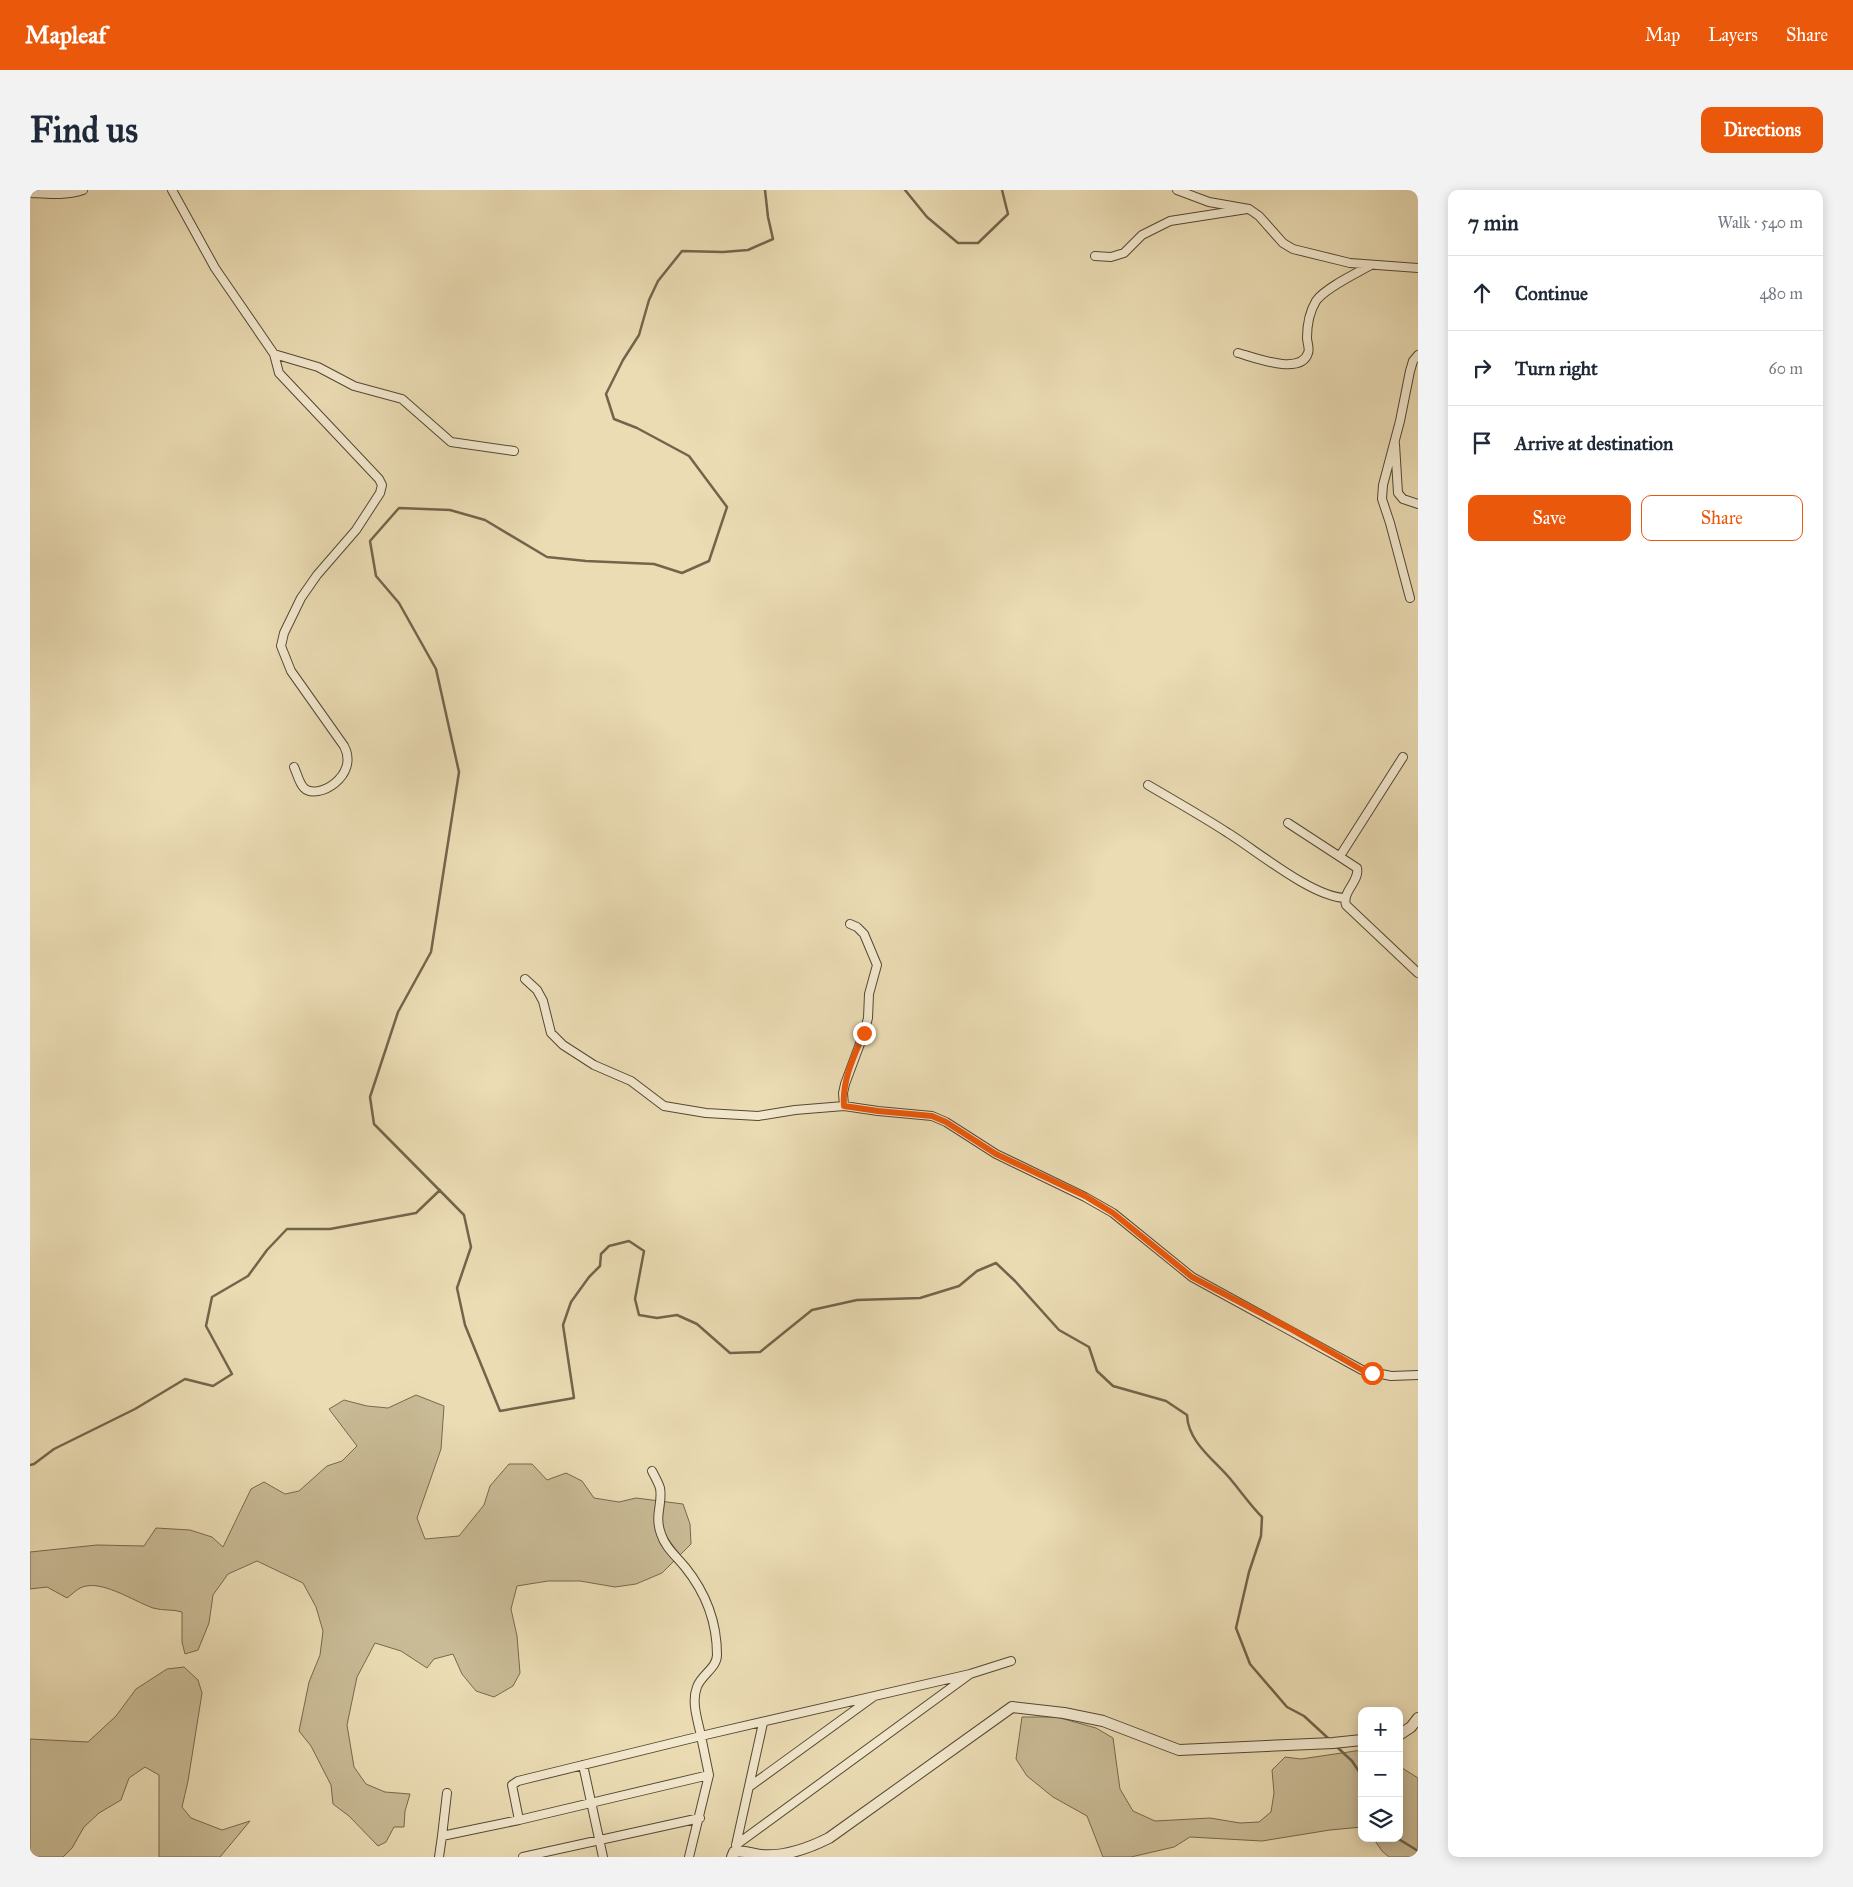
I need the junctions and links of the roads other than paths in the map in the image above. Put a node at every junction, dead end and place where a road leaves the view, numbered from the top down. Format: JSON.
{"nodes":[{"id":1,"x":83,"y":190,"type":"edge"},
{"id":2,"x":172,"y":190,"type":"edge"},
{"id":3,"x":1177,"y":190,"type":"edge"},
{"id":4,"x":30,"y":193,"type":"edge"},
{"id":5,"x":1249,"y":209,"type":"junction"},
{"id":6,"x":1096,"y":256,"type":"dead end"},
{"id":7,"x":1371,"y":265,"type":"junction"},
{"id":8,"x":1418,"y":268,"type":"edge"},
{"id":9,"x":1238,"y":353,"type":"dead end"},
{"id":10,"x":274,"y":354,"type":"junction"},
{"id":11,"x":1418,"y":356,"type":"edge"},
{"id":12,"x":1395,"y":440,"type":"junction"},
{"id":13,"x":514,"y":451,"type":"dead end"},
{"id":14,"x":1418,"y":504,"type":"edge"},
{"id":15,"x":1410,"y":598,"type":"dead end"},
{"id":16,"x":1403,"y":757,"type":"dead end"},
{"id":17,"x":294,"y":767,"type":"dead end"},
{"id":18,"x":1148,"y":785,"type":"dead end"},
{"id":19,"x":1288,"y":823,"type":"dead end"},
{"id":20,"x":1340,"y":856,"type":"junction"},
{"id":21,"x":1345,"y":898,"type":"junction"},
{"id":22,"x":850,"y":924,"type":"dead end"},
{"id":23,"x":1418,"y":973,"type":"edge"},
{"id":24,"x":525,"y":979,"type":"dead end"},
{"id":25,"x":844,"y":1106,"type":"junction"},
{"id":26,"x":1418,"y":1375,"type":"edge"},
{"id":27,"x":652,"y":1471,"type":"dead end"},
{"id":28,"x":1011,"y":1662,"type":"dead end"},
{"id":29,"x":970,"y":1674,"type":"junction"},
{"id":30,"x":876,"y":1695,"type":"junction"},
{"id":31,"x":1418,"y":1718,"type":"edge"},
{"id":32,"x":763,"y":1723,"type":"junction"},
{"id":33,"x":1403,"y":1732,"type":"edge"},
{"id":34,"x":701,"y":1736,"type":"junction"},
{"id":35,"x":1358,"y":1740,"type":"edge"},
{"id":36,"x":582,"y":1765,"type":"junction"},
{"id":37,"x":709,"y":1775,"type":"junction"},
{"id":38,"x":749,"y":1787,"type":"junction"},
{"id":39,"x":447,"y":1793,"type":"dead end"},
{"id":40,"x":592,"y":1803,"type":"junction"},
{"id":41,"x":700,"y":1818,"type":"junction"},
{"id":42,"x":519,"y":1820,"type":"junction"},
{"id":43,"x":442,"y":1836,"type":"junction"},
{"id":44,"x":600,"y":1840,"type":"junction"},
{"id":45,"x":734,"y":1851,"type":"edge"},
{"id":46,"x":439,"y":1857,"type":"edge"},
{"id":47,"x":523,"y":1857,"type":"edge"},
{"id":48,"x":603,"y":1857,"type":"edge"},
{"id":49,"x":689,"y":1857,"type":"edge"}],
"edges":[{"from":1,"to":4,"type":"street"},
{"from":2,"to":10,"type":"street"},
{"from":3,"to":5,"type":"street"},
{"from":5,"to":6,"type":"street"},
{"from":5,"to":7,"type":"street"},
{"from":7,"to":8,"type":"street"},
{"from":7,"to":9,"type":"street"},
{"from":10,"to":13,"type":"street"},
{"from":10,"to":17,"type":"street"},
{"from":11,"to":12,"type":"street"},
{"from":12,"to":14,"type":"street"},
{"from":12,"to":15,"type":"street"},
{"from":16,"to":20,"type":"street"},
{"from":18,"to":21,"type":"street"},
{"from":19,"to":20,"type":"street"},
{"from":20,"to":21,"type":"street"},
{"from":21,"to":23,"type":"street"},
{"from":22,"to":25,"type":"street"},
{"from":24,"to":25,"type":"street"},
{"from":25,"to":26,"type":"street"},
{"from":27,"to":34,"type":"street"},
{"from":28,"to":29,"type":"street"},
{"from":29,"to":30,"type":"street"},
{"from":29,"to":45,"type":"street"},
{"from":30,"to":32,"type":"street"},
{"from":30,"to":38,"type":"street"},
{"from":31,"to":33,"type":"street"},
{"from":32,"to":34,"type":"street"},
{"from":32,"to":38,"type":"street"},
{"from":34,"to":36,"type":"street"},
{"from":34,"to":37,"type":"street"},
{"from":35,"to":45,"type":"street"},
{"from":36,"to":40,"type":"street"},
{"from":36,"to":42,"type":"street"},
{"from":37,"to":40,"type":"street"},
{"from":37,"to":41,"type":"street"},
{"from":38,"to":45,"type":"street"},
{"from":39,"to":43,"type":"street"},
{"from":40,"to":42,"type":"street"},
{"from":40,"to":44,"type":"street"},
{"from":41,"to":44,"type":"street"},
{"from":41,"to":49,"type":"street"},
{"from":42,"to":43,"type":"street"},
{"from":43,"to":46,"type":"street"},
{"from":44,"to":47,"type":"street"},
{"from":44,"to":48,"type":"street"}]}
